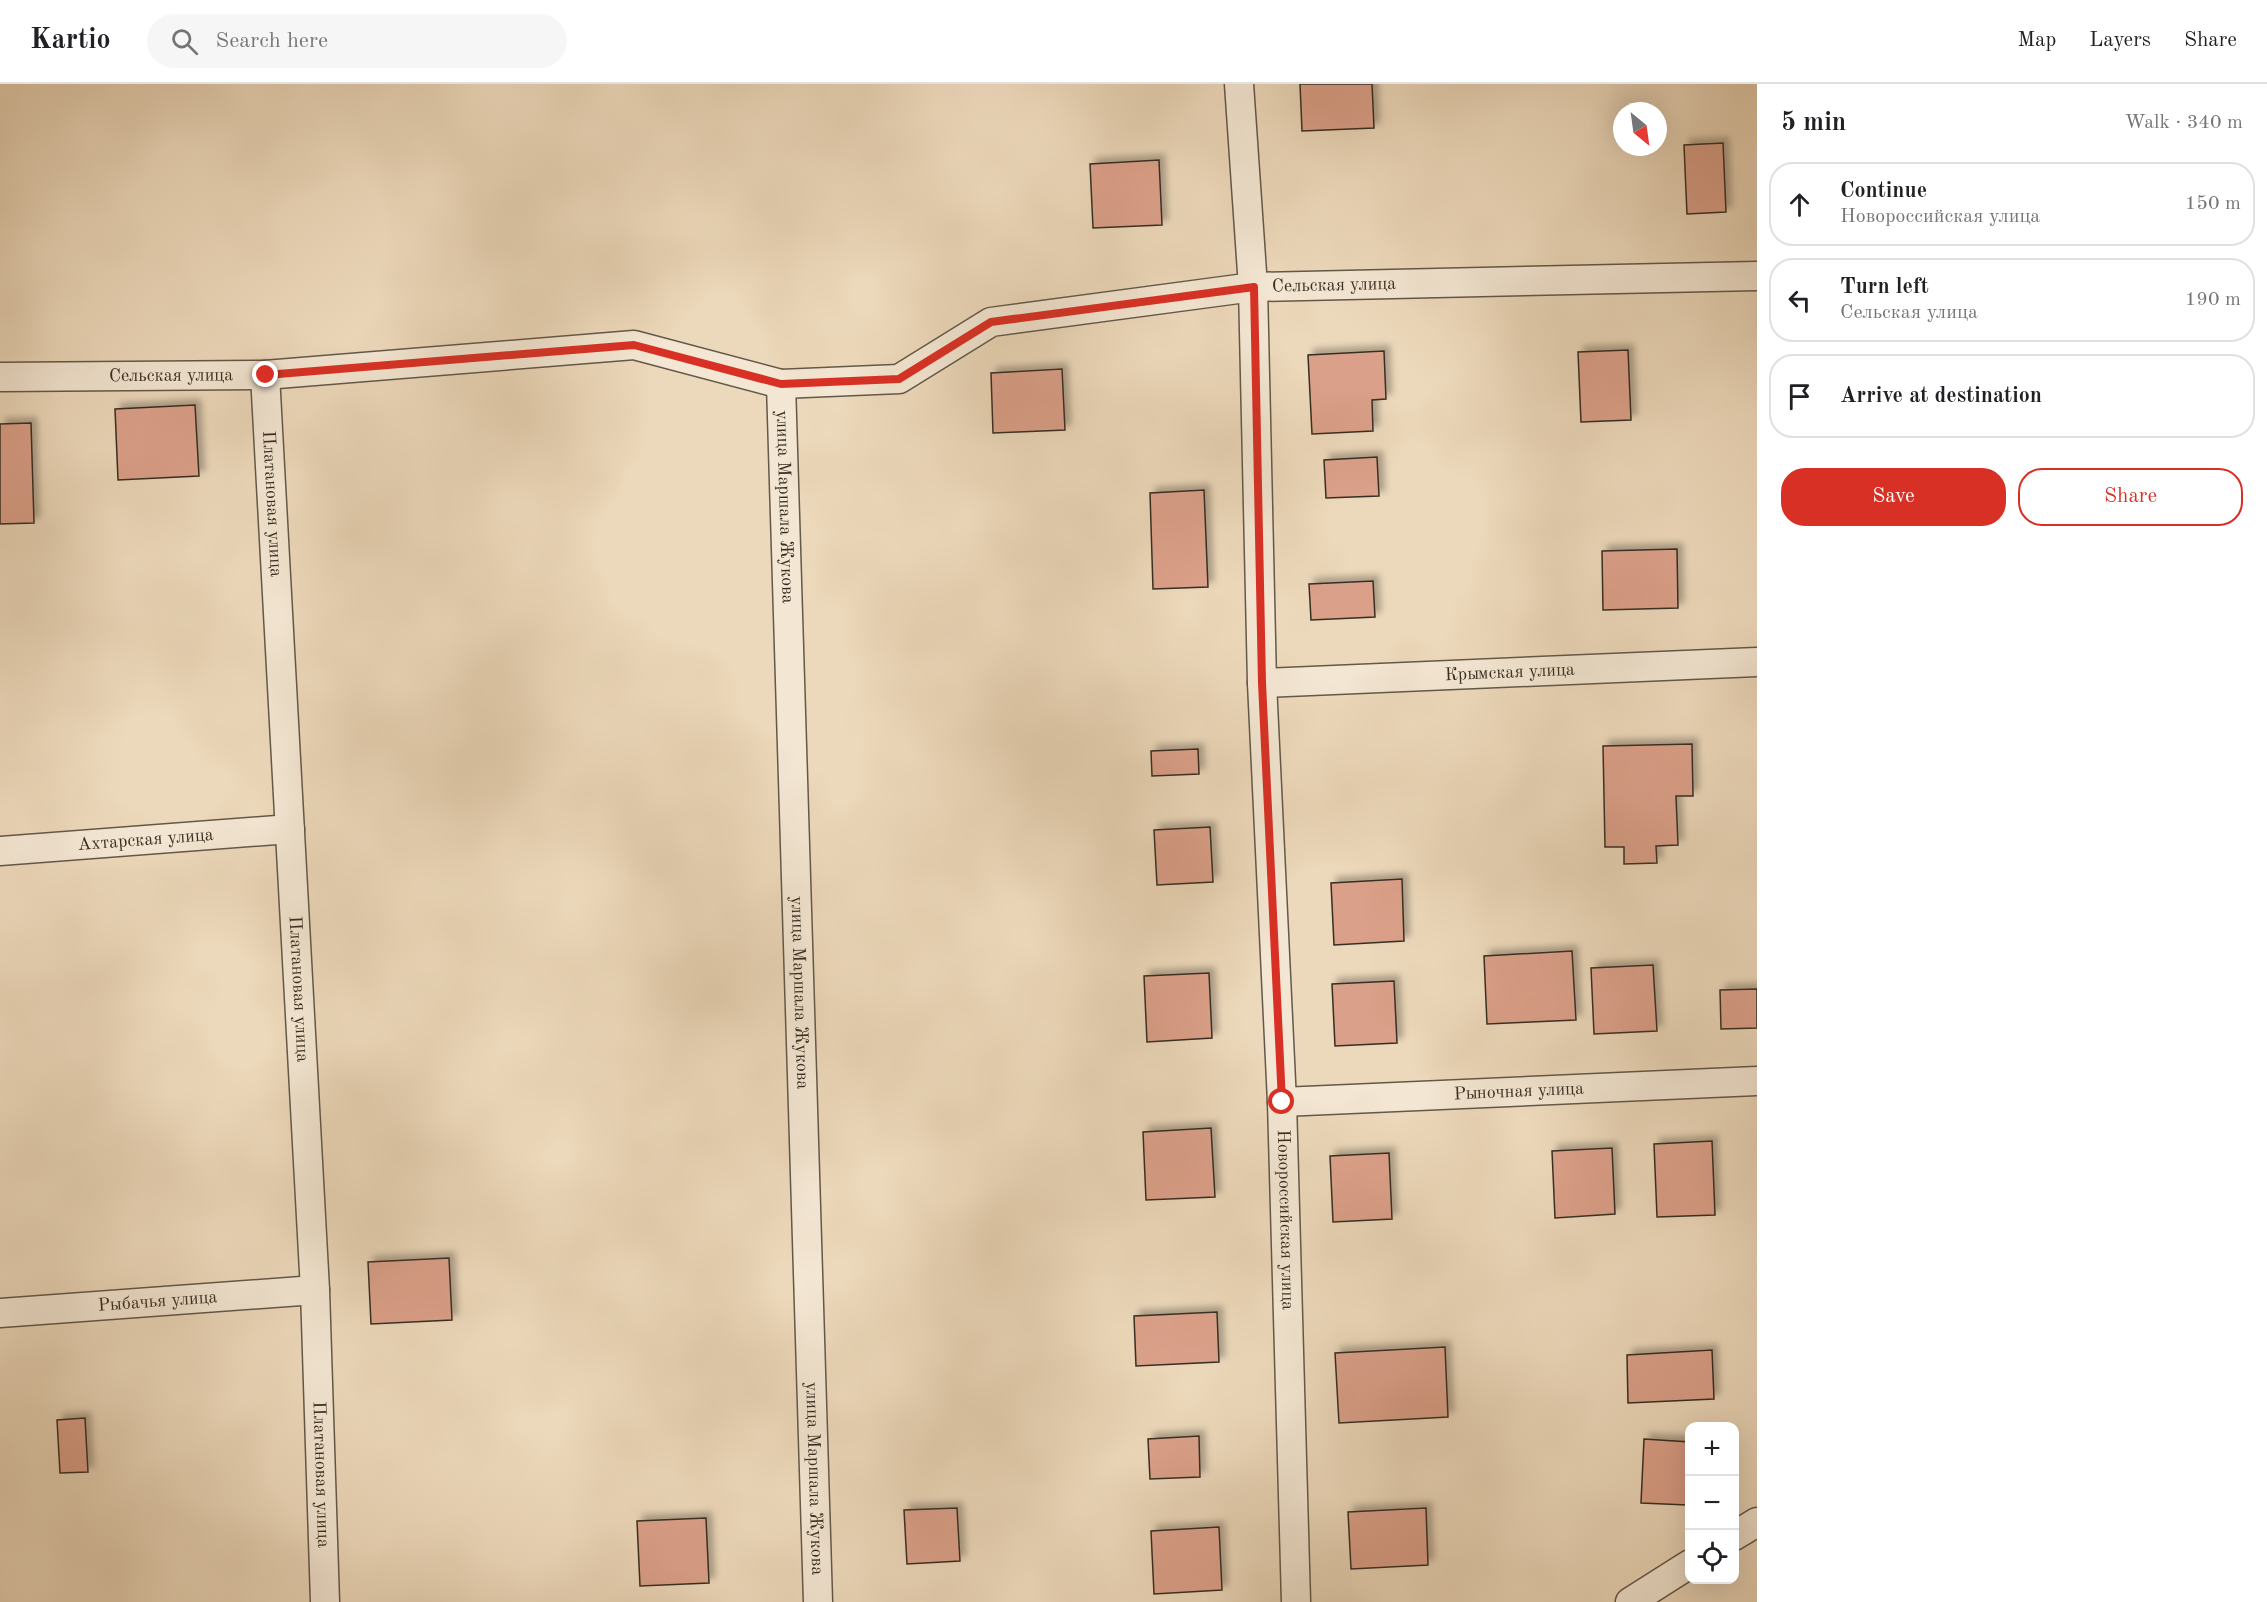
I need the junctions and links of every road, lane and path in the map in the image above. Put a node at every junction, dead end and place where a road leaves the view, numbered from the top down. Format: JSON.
{"nodes":[{"id":1,"x":1239,"y":84,"type":"edge"},
{"id":2,"x":1757,"y":276,"type":"edge"},
{"id":3,"x":1254,"y":287,"type":"junction"},
{"id":4,"x":266,"y":375,"type":"junction"},
{"id":5,"x":0,"y":377,"type":"edge"},
{"id":6,"x":781,"y":384,"type":"junction"},
{"id":7,"x":1757,"y":662,"type":"edge"},
{"id":8,"x":1262,"y":683,"type":"junction"},
{"id":9,"x":290,"y":829,"type":"junction"},
{"id":10,"x":0,"y":851,"type":"edge"},
{"id":11,"x":1757,"y":1081,"type":"edge"},
{"id":12,"x":1282,"y":1102,"type":"junction"},
{"id":13,"x":315,"y":1290,"type":"junction"},
{"id":14,"x":0,"y":1313,"type":"edge"},
{"id":15,"x":1757,"y":1522,"type":"edge"},
{"id":16,"x":1739,"y":1533,"type":"edge"},
{"id":17,"x":1685,"y":1567,"type":"edge"},
{"id":18,"x":325,"y":1602,"type":"edge"},
{"id":19,"x":818,"y":1602,"type":"edge"},
{"id":20,"x":1296,"y":1602,"type":"edge"},
{"id":21,"x":1630,"y":1602,"type":"edge"}],
"edges":[{"from":1,"to":3,"type":"street","name":"Новороссийская улица"},
{"from":2,"to":3,"type":"street","name":"Сельская улица"},
{"from":3,"to":6,"type":"street","name":"Сельская улица"},
{"from":3,"to":8,"type":"street","name":"Новороссийская улица"},
{"from":4,"to":5,"type":"street","name":"Сельская улица"},
{"from":4,"to":6,"type":"street","name":"Сельская улица"},
{"from":4,"to":9,"type":"street","name":"Платановая улица"},
{"from":6,"to":19,"type":"street","name":"улица Маршала Жукова"},
{"from":7,"to":8,"type":"street","name":"Крымская улица"},
{"from":8,"to":12,"type":"street","name":"Новороссийская улица"},
{"from":9,"to":10,"type":"street","name":"Ахтарская улица"},
{"from":9,"to":13,"type":"street","name":"Платановая улица"},
{"from":11,"to":12,"type":"street","name":"Рыночная улица"},
{"from":12,"to":20,"type":"street","name":"Новороссийская улица"},
{"from":13,"to":14,"type":"street","name":"Рыбачья улица"},
{"from":13,"to":18,"type":"street","name":"Платановая улица"},
{"from":15,"to":16,"type":"street"},
{"from":17,"to":21,"type":"street"}]}
